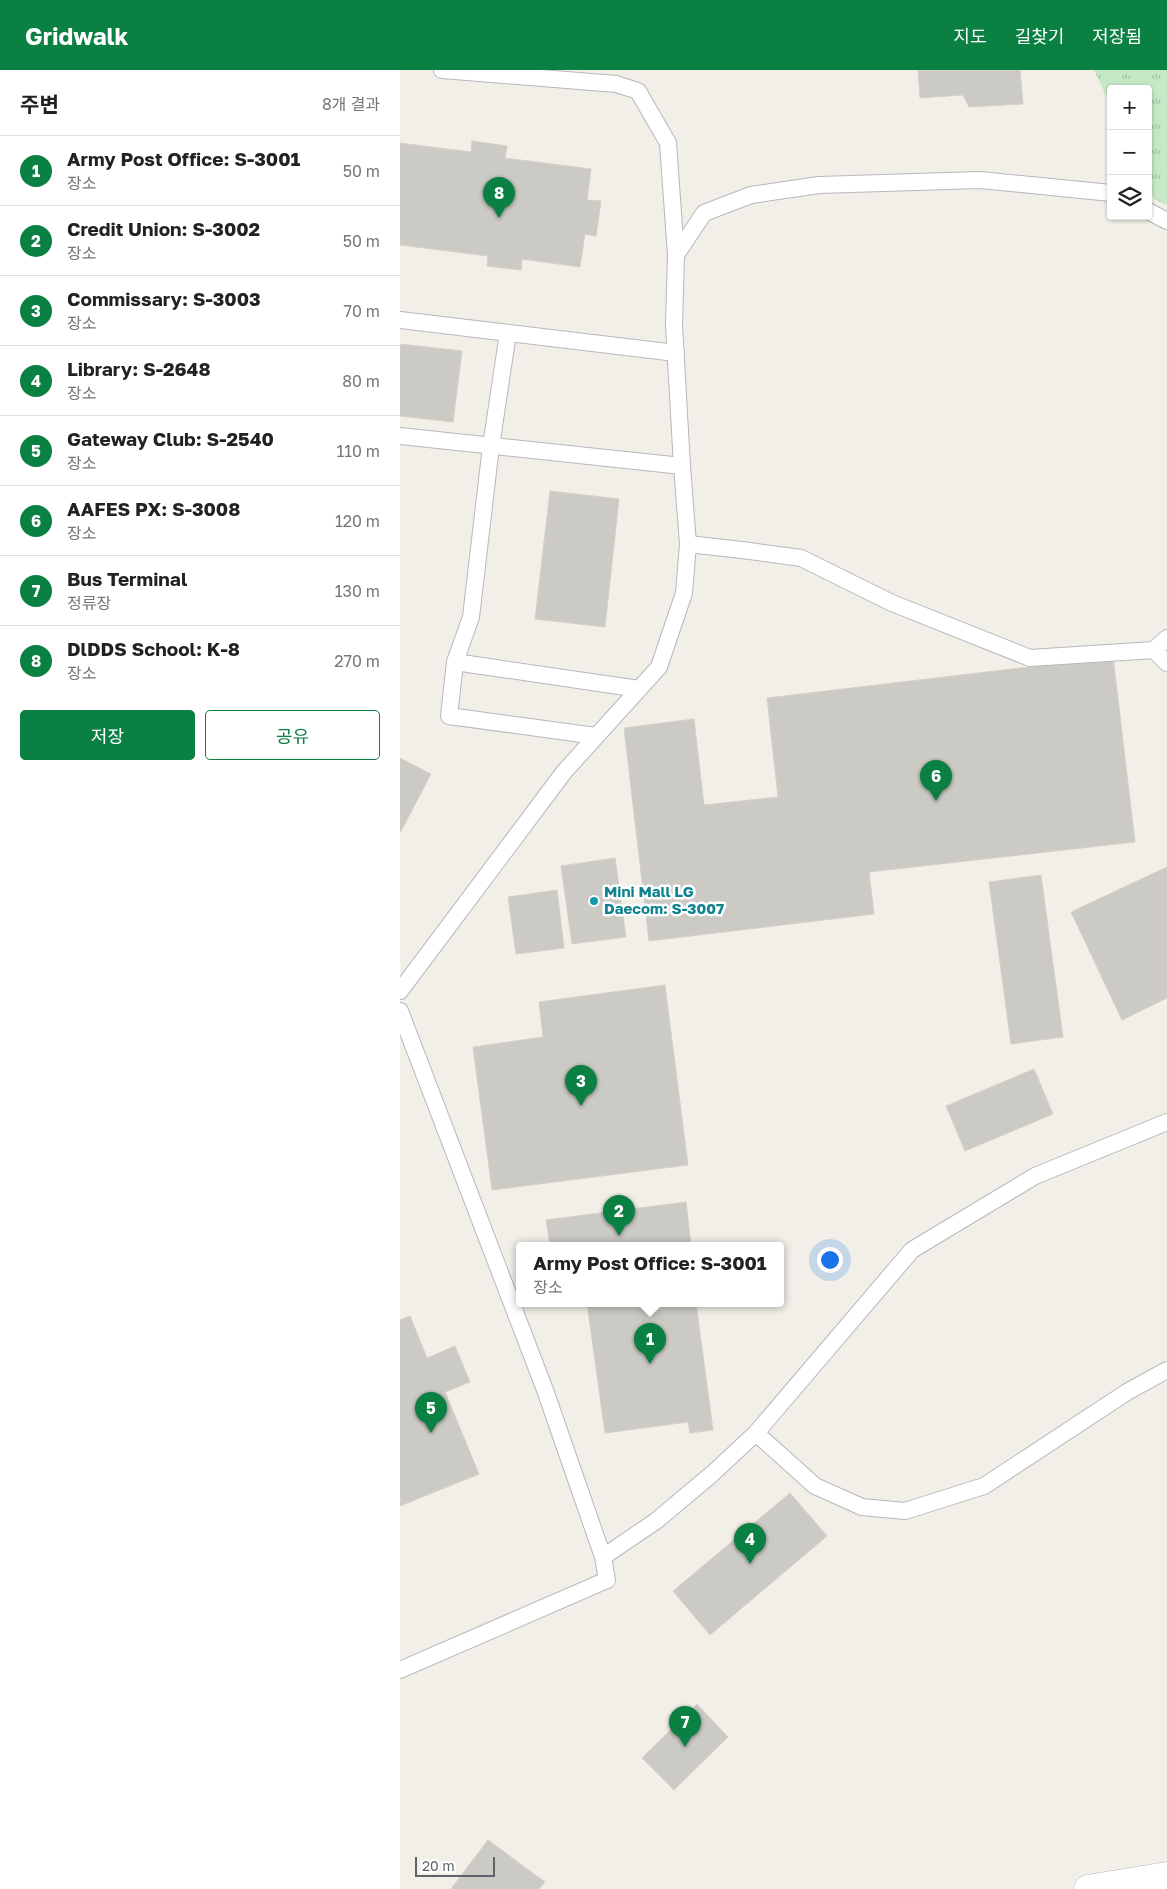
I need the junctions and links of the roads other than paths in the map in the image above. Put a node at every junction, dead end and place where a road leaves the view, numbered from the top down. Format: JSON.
{"nodes":[{"id":1,"x":442,"y":70,"type":"edge"},
{"id":2,"x":1107,"y":193,"type":"edge"},
{"id":3,"x":1152,"y":213,"type":"edge"},
{"id":4,"x":1167,"y":221,"type":"edge"},
{"id":5,"x":676,"y":255,"type":"junction"},
{"id":6,"x":400,"y":320,"type":"edge"},
{"id":7,"x":508,"y":333,"type":"junction"},
{"id":8,"x":676,"y":353,"type":"junction"},
{"id":9,"x":400,"y":436,"type":"edge"},
{"id":10,"x":491,"y":446,"type":"junction"},
{"id":11,"x":682,"y":466,"type":"junction"},
{"id":12,"x":688,"y":544,"type":"junction"},
{"id":13,"x":1167,"y":638,"type":"edge"},
{"id":14,"x":1154,"y":650,"type":"junction"},
{"id":15,"x":455,"y":662,"type":"junction"},
{"id":16,"x":1167,"y":663,"type":"edge"},
{"id":17,"x":639,"y":689,"type":"junction"},
{"id":18,"x":596,"y":736,"type":"junction"},
{"id":19,"x":400,"y":991,"type":"edge"},
{"id":20,"x":400,"y":1011,"type":"edge"},
{"id":21,"x":1167,"y":1122,"type":"edge"},
{"id":22,"x":1167,"y":1370,"type":"edge"},
{"id":23,"x":756,"y":1433,"type":"junction"},
{"id":24,"x":603,"y":1557,"type":"junction"},
{"id":25,"x":400,"y":1670,"type":"edge"},
{"id":26,"x":1167,"y":1876,"type":"edge"},
{"id":27,"x":1088,"y":1889,"type":"edge"}],
"edges":[{"from":1,"to":5,"type":"lane"},
{"from":2,"to":5,"type":"lane"},
{"from":3,"to":4,"type":"lane"},
{"from":5,"to":8,"type":"lane"},
{"from":6,"to":7,"type":"lane"},
{"from":7,"to":8,"type":"lane"},
{"from":7,"to":10,"type":"lane"},
{"from":8,"to":11,"type":"lane"},
{"from":9,"to":10,"type":"lane"},
{"from":10,"to":11,"type":"lane"},
{"from":10,"to":15,"type":"lane"},
{"from":11,"to":12,"type":"lane"},
{"from":12,"to":14,"type":"lane"},
{"from":12,"to":17,"type":"lane"},
{"from":13,"to":14,"type":"lane"},
{"from":14,"to":16,"type":"lane"},
{"from":15,"to":17,"type":"lane"},
{"from":15,"to":18,"type":"lane"},
{"from":17,"to":18,"type":"lane"},
{"from":18,"to":19,"type":"lane"},
{"from":20,"to":24,"type":"lane"},
{"from":21,"to":23,"type":"lane"},
{"from":22,"to":23,"type":"lane"},
{"from":23,"to":24,"type":"lane"},
{"from":24,"to":25,"type":"lane"},
{"from":26,"to":27,"type":"street"}]}
